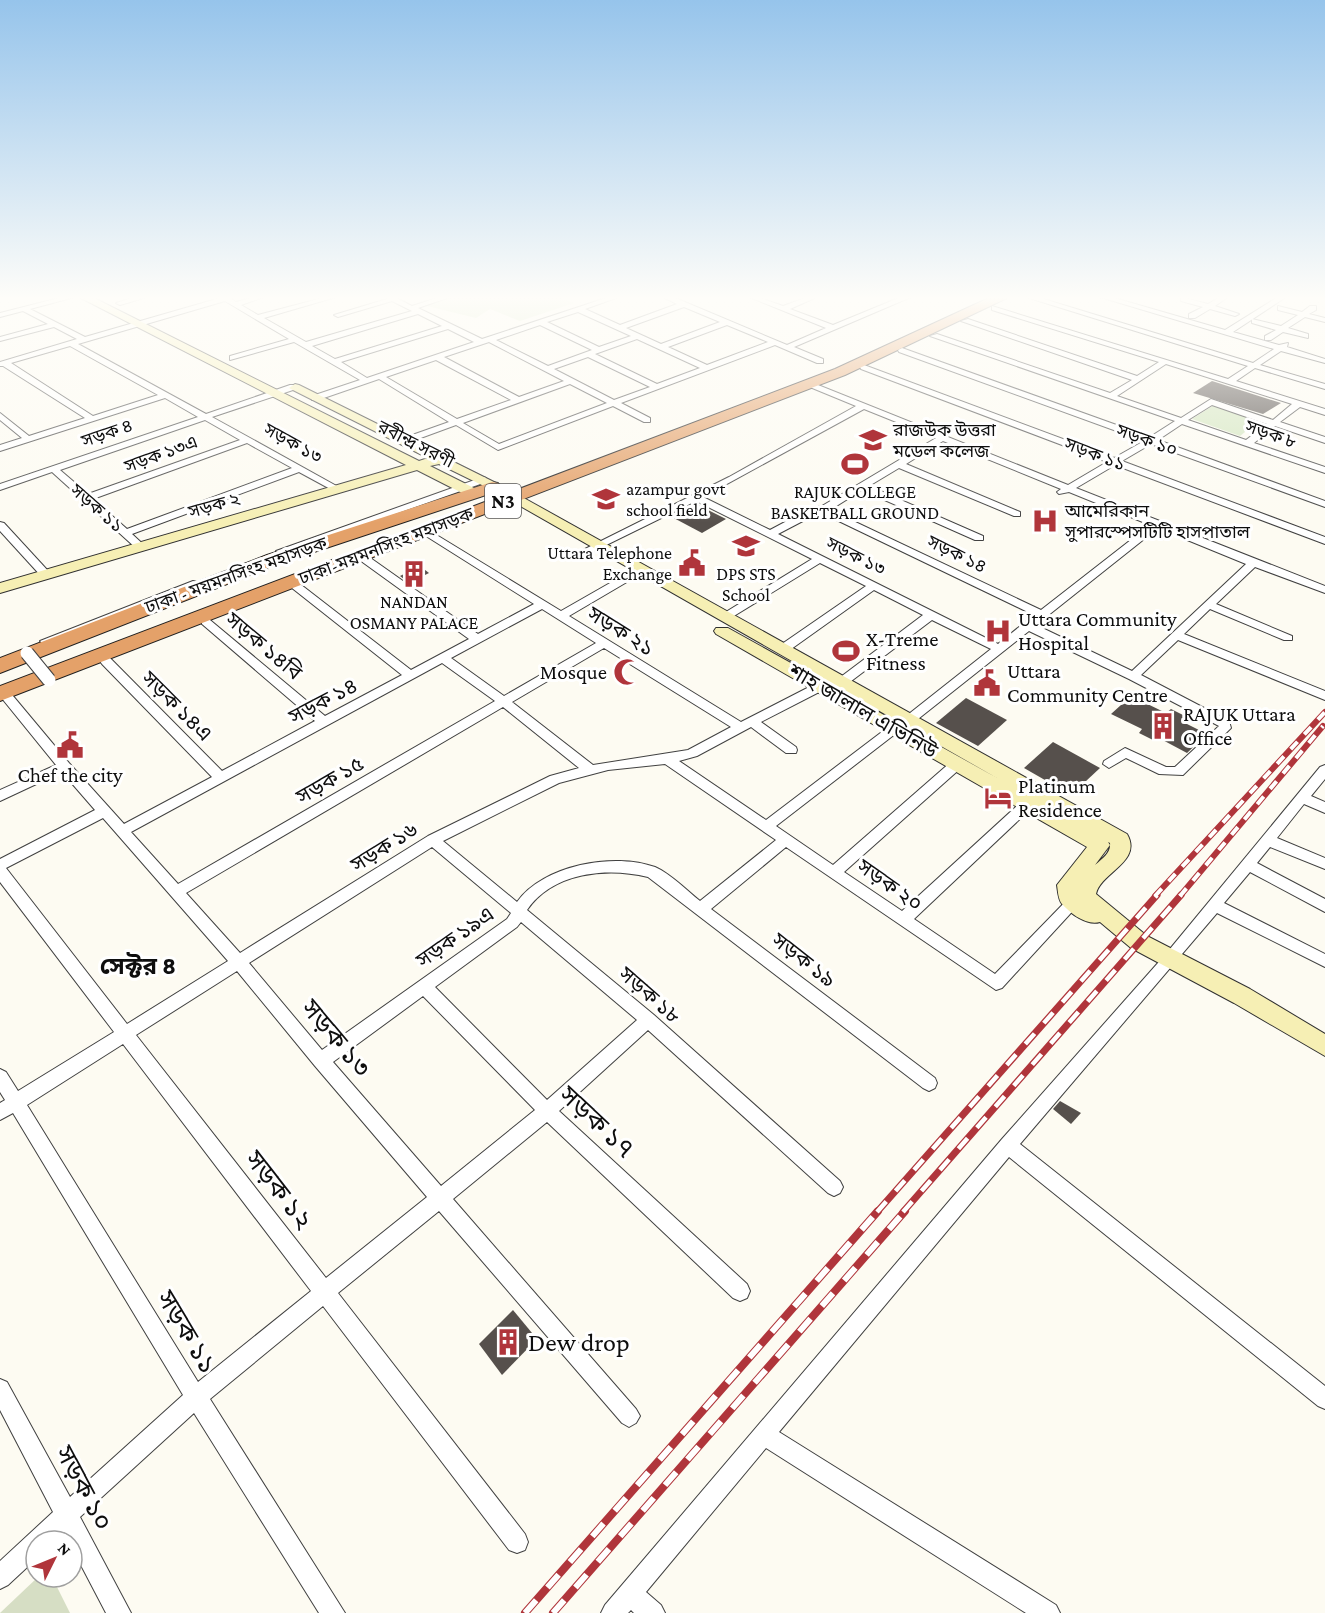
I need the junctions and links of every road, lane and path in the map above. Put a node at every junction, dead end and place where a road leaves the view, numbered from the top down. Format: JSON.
{"nodes":[{"id":1,"x":16,"y":372,"type":"edge"},
{"id":2,"x":124,"y":372,"type":"edge"},
{"id":3,"x":234,"y":372,"type":"edge"},
{"id":4,"x":263,"y":372,"type":"edge"},
{"id":5,"x":352,"y":372,"type":"edge"},
{"id":6,"x":391,"y":372,"type":"edge"},
{"id":7,"x":466,"y":372,"type":"edge"},
{"id":8,"x":554,"y":372,"type":"edge"},
{"id":9,"x":627,"y":372,"type":"edge"},
{"id":10,"x":696,"y":372,"type":"edge"},
{"id":11,"x":808,"y":372,"type":"edge"},
{"id":12,"x":828,"y":372,"type":"edge"},
{"id":13,"x":880,"y":372,"type":"edge"},
{"id":14,"x":960,"y":372,"type":"edge"},
{"id":15,"x":1039,"y":372,"type":"edge"},
{"id":16,"x":1118,"y":372,"type":"edge"},
{"id":17,"x":1148,"y":372,"type":"edge"},
{"id":18,"x":1202,"y":372,"type":"edge"},
{"id":19,"x":1242,"y":372,"type":"edge"},
{"id":20,"x":1280,"y":372,"type":"edge"},
{"id":21,"x":380,"y":376,"type":"junction"},
{"id":22,"x":1138,"y":379,"type":"junction"},
{"id":23,"x":367,"y":381,"type":"junction"},
{"id":24,"x":571,"y":381,"type":"junction"},
{"id":25,"x":1229,"y":381,"type":"junction"},
{"id":26,"x":797,"y":382,"type":"junction"},
{"id":27,"x":293,"y":387,"type":"junction"},
{"id":28,"x":657,"y":387,"type":"junction"},
{"id":29,"x":1325,"y":387,"type":"edge"},
{"id":30,"x":275,"y":393,"type":"junction"},
{"id":31,"x":166,"y":395,"type":"junction"},
{"id":32,"x":1110,"y":397,"type":"junction"},
{"id":33,"x":315,"y":398,"type":"junction"},
{"id":34,"x":518,"y":400,"type":"junction"},
{"id":35,"x":614,"y":403,"type":"junction"},
{"id":36,"x":1298,"y":404,"type":"junction"},
{"id":37,"x":859,"y":407,"type":"junction"},
{"id":38,"x":1325,"y":412,"type":"edge"},
{"id":39,"x":0,"y":416,"type":"edge"},
{"id":40,"x":206,"y":417,"type":"junction"},
{"id":41,"x":92,"y":418,"type":"junction"},
{"id":42,"x":655,"y":421,"type":"joint"},
{"id":43,"x":1181,"y":421,"type":"junction"},
{"id":44,"x":457,"y":422,"type":"junction"},
{"id":45,"x":1275,"y":423,"type":"junction"},
{"id":46,"x":630,"y":434,"type":"dead end"},
{"id":47,"x":28,"y":439,"type":"junction"},
{"id":48,"x":248,"y":440,"type":"junction"},
{"id":49,"x":939,"y":440,"type":"junction"},
{"id":50,"x":1325,"y":440,"type":"edge"},
{"id":51,"x":404,"y":441,"type":"junction"},
{"id":52,"x":1149,"y":441,"type":"junction"},
{"id":53,"x":1248,"y":443,"type":"junction"},
{"id":54,"x":0,"y":448,"type":"edge"},
{"id":55,"x":440,"y":459,"type":"junction"},
{"id":56,"x":1115,"y":462,"type":"junction"},
{"id":57,"x":900,"y":465,"type":"junction"},
{"id":58,"x":418,"y":466,"type":"junction"},
{"id":59,"x":54,"y":469,"type":"junction"},
{"id":60,"x":299,"y":469,"type":"junction"},
{"id":61,"x":1325,"y":470,"type":"edge"},
{"id":62,"x":0,"y":487,"type":"edge"},
{"id":63,"x":863,"y":487,"type":"junction"},
{"id":64,"x":337,"y":489,"type":"junction"},
{"id":65,"x":491,"y":489,"type":"junction"},
{"id":66,"x":1065,"y":490,"type":"junction"},
{"id":67,"x":696,"y":497,"type":"junction"},
{"id":68,"x":86,"y":498,"type":"junction"},
{"id":69,"x":1325,"y":504,"type":"edge"},
{"id":70,"x":823,"y":510,"type":"junction"},
{"id":71,"x":1017,"y":514,"type":"dead end"},
{"id":72,"x":0,"y":525,"type":"edge"},
{"id":73,"x":1155,"y":526,"type":"junction"},
{"id":74,"x":125,"y":533,"type":"junction"},
{"id":75,"x":430,"y":534,"type":"dead end"},
{"id":76,"x":770,"y":534,"type":"junction"},
{"id":77,"x":979,"y":538,"type":"dead end"},
{"id":78,"x":1325,"y":541,"type":"edge"},
{"id":79,"x":141,"y":547,"type":"junction"},
{"id":80,"x":591,"y":548,"type":"junction"},
{"id":81,"x":365,"y":559,"type":"dead end"},
{"id":82,"x":819,"y":559,"type":"junction"},
{"id":83,"x":1251,"y":565,"type":"junction"},
{"id":84,"x":46,"y":575,"type":"junction"},
{"id":85,"x":624,"y":580,"type":"junction"},
{"id":86,"x":296,"y":586,"type":"dead end"},
{"id":87,"x":873,"y":586,"type":"junction"},
{"id":88,"x":0,"y":588,"type":"edge"},
{"id":89,"x":1325,"y":590,"type":"edge"},
{"id":90,"x":542,"y":604,"type":"junction"},
{"id":91,"x":580,"y":605,"type":"junction"},
{"id":92,"x":1210,"y":605,"type":"junction"},
{"id":93,"x":931,"y":615,"type":"junction"},
{"id":94,"x":1042,"y":615,"type":"junction"},
{"id":95,"x":725,"y":616,"type":"junction"},
{"id":96,"x":206,"y":622,"type":"dead end"},
{"id":97,"x":1028,"y":626,"type":"junction"},
{"id":98,"x":1177,"y":635,"type":"junction"},
{"id":99,"x":1288,"y":638,"type":"dead end"},
{"id":100,"x":477,"y":639,"type":"junction"},
{"id":101,"x":604,"y":644,"type":"junction"},
{"id":102,"x":783,"y":649,"type":"junction"},
{"id":103,"x":999,"y":649,"type":"junction"},
{"id":104,"x":27,"y":653,"type":"dead end"},
{"id":105,"x":0,"y":658,"type":"edge"},
{"id":106,"x":443,"y":658,"type":"junction"},
{"id":107,"x":106,"y":661,"type":"dead end"},
{"id":108,"x":0,"y":666,"type":"edge"},
{"id":109,"x":411,"y":676,"type":"junction"},
{"id":110,"x":1133,"y":676,"type":"junction"},
{"id":111,"x":49,"y":680,"type":"dead end"},
{"id":112,"x":842,"y":682,"type":"junction"},
{"id":113,"x":821,"y":686,"type":"junction"},
{"id":114,"x":2,"y":694,"type":"edge"},
{"id":115,"x":1325,"y":696,"type":"edge"},
{"id":116,"x":504,"y":702,"type":"junction"},
{"id":117,"x":325,"y":723,"type":"junction"},
{"id":118,"x":745,"y":724,"type":"junction"},
{"id":119,"x":902,"y":724,"type":"junction"},
{"id":120,"x":791,"y":750,"type":"dead end"},
{"id":121,"x":667,"y":759,"type":"junction"},
{"id":122,"x":957,"y":764,"type":"junction"},
{"id":123,"x":1109,"y":764,"type":"dead end"},
{"id":124,"x":63,"y":766,"type":"junction"},
{"id":125,"x":590,"y":770,"type":"junction"},
{"id":126,"x":1325,"y":770,"type":"edge"},
{"id":127,"x":220,"y":777,"type":"junction"},
{"id":128,"x":0,"y":796,"type":"edge"},
{"id":129,"x":1033,"y":798,"type":"junction"},
{"id":130,"x":1302,"y":798,"type":"junction"},
{"id":131,"x":1325,"y":808,"type":"edge"},
{"id":132,"x":105,"y":811,"type":"junction"},
{"id":133,"x":766,"y":827,"type":"junction"},
{"id":134,"x":122,"y":831,"type":"junction"},
{"id":135,"x":434,"y":840,"type":"junction"},
{"id":136,"x":785,"y":840,"type":"junction"},
{"id":137,"x":1267,"y":840,"type":"junction"},
{"id":138,"x":1247,"y":864,"type":"junction"},
{"id":139,"x":1325,"y":864,"type":"edge"},
{"id":140,"x":0,"y":865,"type":"edge"},
{"id":141,"x":0,"y":871,"type":"edge"},
{"id":142,"x":652,"y":872,"type":"joint"},
{"id":143,"x":835,"y":872,"type":"junction"},
{"id":144,"x":175,"y":892,"type":"junction"},
{"id":145,"x":1074,"y":902,"type":"junction"},
{"id":146,"x":1215,"y":905,"type":"junction"},
{"id":147,"x":1325,"y":906,"type":"edge"},
{"id":148,"x":701,"y":908,"type":"junction"},
{"id":149,"x":519,"y":912,"type":"junction"},
{"id":150,"x":903,"y":920,"type":"junction"},
{"id":151,"x":1132,"y":935,"type":"junction"},
{"id":152,"x":1170,"y":959,"type":"junction"},
{"id":153,"x":1325,"y":961,"type":"edge"},
{"id":154,"x":239,"y":962,"type":"junction"},
{"id":155,"x":423,"y":986,"type":"junction"},
{"id":156,"x":648,"y":1020,"type":"junction"},
{"id":157,"x":124,"y":1034,"type":"junction"},
{"id":158,"x":1325,"y":1046,"type":"edge"},
{"id":159,"x":321,"y":1061,"type":"junction"},
{"id":160,"x":0,"y":1077,"type":"edge"},
{"id":161,"x":929,"y":1083,"type":"dead end"},
{"id":162,"x":8,"y":1108,"type":"edge"},
{"id":163,"x":547,"y":1111,"type":"junction"},
{"id":164,"x":1008,"y":1145,"type":"junction"},
{"id":165,"x":834,"y":1187,"type":"dead end"},
{"id":166,"x":441,"y":1198,"type":"junction"},
{"id":167,"x":740,"y":1291,"type":"dead end"},
{"id":168,"x":327,"y":1292,"type":"junction"},
{"id":169,"x":0,"y":1389,"type":"edge"},
{"id":170,"x":195,"y":1397,"type":"junction"},
{"id":171,"x":1325,"y":1399,"type":"edge"},
{"id":172,"x":629,"y":1416,"type":"dead end"},
{"id":173,"x":763,"y":1434,"type":"junction"},
{"id":174,"x":66,"y":1514,"type":"junction"},
{"id":175,"x":50,"y":1529,"type":"edge"},
{"id":176,"x":517,"y":1542,"type":"dead end"},
{"id":177,"x":24,"y":1554,"type":"edge"},
{"id":178,"x":0,"y":1577,"type":"edge"},
{"id":179,"x":629,"y":1594,"type":"junction"},
{"id":180,"x":118,"y":1613,"type":"edge"},
{"id":181,"x":333,"y":1613,"type":"edge"},
{"id":182,"x":613,"y":1613,"type":"edge"},
{"id":183,"x":653,"y":1613,"type":"edge"},
{"id":184,"x":1048,"y":1613,"type":"edge"}],
"edges":[{"from":1,"to":41,"type":"street"},
{"from":2,"to":31,"type":"street","name":"সড়ক ১৩"},
{"from":3,"to":30,"type":"street","name":"রবীন্দ্র সরণী"},
{"from":4,"to":27,"type":"street","name":"রবীন্দ্র সরণী"},
{"from":5,"to":23,"type":"street"},
{"from":6,"to":21,"type":"street"},
{"from":7,"to":34,"type":"street"},
{"from":8,"to":24,"type":"street"},
{"from":9,"to":28,"type":"street"},
{"from":10,"to":28,"type":"street"},
{"from":11,"to":26,"type":"highway","name":"ঢাকা-ময়মনসিংহ মহাসড়ক","number":"N3"},
{"from":12,"to":26,"type":"highway","name":"ঢাকা-ময়মনসিংহ মহাসড়ক","number":"N3"},
{"from":13,"to":56,"type":"street","name":"সড়ক ১১"},
{"from":14,"to":52,"type":"street","name":"সড়ক ১০"},
{"from":15,"to":32,"type":"street","name":"সড়ক ৮"},
{"from":16,"to":22,"type":"street"},
{"from":17,"to":22,"type":"street"},
{"from":18,"to":25,"type":"street"},
{"from":19,"to":25,"type":"street"},
{"from":20,"to":29,"type":"street"},
{"from":21,"to":23,"type":"street"},
{"from":21,"to":44,"type":"street"},
{"from":22,"to":32,"type":"street"},
{"from":23,"to":33,"type":"street"},
{"from":24,"to":34,"type":"street"},
{"from":24,"to":35,"type":"street"},
{"from":25,"to":36,"type":"street"},
{"from":26,"to":37,"type":"street"},
{"from":26,"to":65,"type":"highway","name":"ঢাকা-ময়মনসিংহ মহাসড়ক","number":"N3"},
{"from":27,"to":30,"type":"street","name":"সড়ক ৪"},
{"from":27,"to":33,"type":"street","name":"রবীন্দ্র সরণী"},
{"from":28,"to":35,"type":"street"},
{"from":30,"to":40,"type":"street","name":"সড়ক ৪"},
{"from":30,"to":58,"type":"street","name":"রবীন্দ্র সরণী"},
{"from":31,"to":40,"type":"street","name":"সড়ক ১৩"},
{"from":31,"to":41,"type":"street"},
{"from":32,"to":43,"type":"street","name":"সড়ক ৮"},
{"from":33,"to":51,"type":"street","name":"রবীন্দ্র সরণী"},
{"from":34,"to":44,"type":"street"},
{"from":35,"to":42,"type":"street"},
{"from":35,"to":44,"type":"street"},
{"from":36,"to":38,"type":"street"},
{"from":36,"to":45,"type":"street"},
{"from":37,"to":49,"type":"street"},
{"from":37,"to":67,"type":"street"},
{"from":39,"to":47,"type":"street"},
{"from":40,"to":48,"type":"street","name":"সড়ক ১৩"},
{"from":40,"to":59,"type":"street","name":"সড়ক ৪"},
{"from":41,"to":47,"type":"street"},
{"from":42,"to":46,"type":"highway"},
{"from":43,"to":45,"type":"street"},
{"from":43,"to":52,"type":"street"},
{"from":43,"to":53,"type":"street","name":"সড়ক ৮"},
{"from":44,"to":51,"type":"street"},
{"from":45,"to":50,"type":"street"},
{"from":45,"to":53,"type":"street"},
{"from":47,"to":54,"type":"street"},
{"from":48,"to":60,"type":"street","name":"সড়ক ১৩"},
{"from":48,"to":68,"type":"street","name":"সড়ক ১৩এ"},
{"from":49,"to":57,"type":"street"},
{"from":49,"to":66,"type":"street"},
{"from":51,"to":55,"type":"street","name":"রবীন্দ্র সরণী"},
{"from":52,"to":56,"type":"street"},
{"from":52,"to":69,"type":"street","name":"সড়ক ১০"},
{"from":53,"to":61,"type":"street","name":"সড়ক ৮"},
{"from":55,"to":58,"type":"street","name":"সড়ক ২"},
{"from":55,"to":65,"type":"street","name":"রবীন্দ্র সরণী"},
{"from":56,"to":66,"type":"street"},
{"from":56,"to":78,"type":"street","name":"সড়ক ১১"},
{"from":57,"to":63,"type":"street"},
{"from":57,"to":71,"type":"street"},
{"from":58,"to":64,"type":"street","name":"সড়ক ২"},
{"from":58,"to":65,"type":"street","name":"রবীন্দ্র সরণী"},
{"from":59,"to":62,"type":"street","name":"সড়ক ৪"},
{"from":59,"to":68,"type":"street","name":"সড়ক ১১"},
{"from":60,"to":64,"type":"street","name":"সড়ক ১৩"},
{"from":60,"to":74,"type":"street"},
{"from":63,"to":70,"type":"street"},
{"from":63,"to":77,"type":"street"},
{"from":64,"to":79,"type":"street","name":"সড়ক ২"},
{"from":65,"to":80,"type":"street","name":"শাহ জালাল এভিনিউ"},
{"from":65,"to":105,"type":"street"},
{"from":65,"to":108,"type":"highway","name":"ঢাকা - ময়মনসিংহ মহাসড়ক","number":"N3"},
{"from":65,"to":114,"type":"highway","name":"ঢাকা-ময়মনসিংহ মহাসড়ক","number":"N3"},
{"from":66,"to":73,"type":"street"},
{"from":67,"to":76,"type":"street","name":"সড়ক ১৩"},
{"from":67,"to":80,"type":"street"},
{"from":68,"to":74,"type":"street","name":"সড়ক ১১"},
{"from":70,"to":76,"type":"street"},
{"from":70,"to":94,"type":"street","name":"সড়ক ১৪"},
{"from":72,"to":84,"type":"street"},
{"from":73,"to":83,"type":"street"},
{"from":73,"to":94,"type":"street"},
{"from":74,"to":79,"type":"street","name":"সড়ক ১১"},
{"from":75,"to":90,"type":"street","name":"সড়ক ২১"},
{"from":76,"to":82,"type":"street","name":"সড়ক ১৩"},
{"from":79,"to":84,"type":"street","name":"সড়ক ২"},
{"from":80,"to":85,"type":"street","name":"শাহ জালাল এভিনিউ"},
{"from":80,"to":95,"type":"street","name":"শাহ জালাল এভিনিউ"},
{"from":81,"to":100,"type":"street"},
{"from":82,"to":87,"type":"street","name":"সড়ক ১৩"},
{"from":82,"to":95,"type":"street"},
{"from":83,"to":89,"type":"street"},
{"from":83,"to":92,"type":"street"},
{"from":84,"to":88,"type":"street","name":"সড়ক ২"},
{"from":85,"to":91,"type":"street","name":"সড়ক ২১"},
{"from":85,"to":113,"type":"street","name":"শাহ জালাল এভিনিউ"},
{"from":86,"to":109,"type":"street"},
{"from":87,"to":93,"type":"street","name":"সড়ক ১৩"},
{"from":87,"to":102,"type":"street"},
{"from":90,"to":91,"type":"street","name":"সড়ক ২১"},
{"from":90,"to":100,"type":"street","name":"সড়ক ১৪"},
{"from":91,"to":101,"type":"street","name":"সড়ক ২১"},
{"from":92,"to":98,"type":"street"},
{"from":92,"to":99,"type":"street"},
{"from":93,"to":103,"type":"street","name":"সড়ক ১৩"},
{"from":93,"to":112,"type":"street"},
{"from":94,"to":97,"type":"street"},
{"from":95,"to":102,"type":"street","name":"শাহ জালাল এভিনিউ"},
{"from":96,"to":117,"type":"street","name":"সড়ক ১৪বি"},
{"from":97,"to":103,"type":"street"},
{"from":97,"to":110,"type":"street"},
{"from":98,"to":110,"type":"street"},
{"from":98,"to":115,"type":"street"},
{"from":100,"to":106,"type":"street","name":"সড়ক ১৪"},
{"from":101,"to":116,"type":"street","name":"সড়ক ১৫"},
{"from":101,"to":118,"type":"street","name":"সড়ক ২১"},
{"from":102,"to":112,"type":"street","name":"শাহ জালাল এভিনিউ"},
{"from":103,"to":119,"type":"street"},
{"from":104,"to":111,"type":"street","bridge":true},
{"from":106,"to":109,"type":"street","name":"সড়ক ১৪"},
{"from":106,"to":116,"type":"street"},
{"from":107,"to":127,"type":"street","name":"সড়ক ১৪এ"},
{"from":109,"to":117,"type":"street","name":"সড়ক ১৪"},
{"from":110,"to":123,"type":"street"},
{"from":112,"to":119,"type":"street","name":"শাহ জালাল এভিনিউ"},
{"from":113,"to":118,"type":"street","name":"সড়ক ১৬"},
{"from":113,"to":119,"type":"street","name":"শাহ জালাল এভিনিউ"},
{"from":114,"to":124,"type":"street","name":"সড়ক ১৩"},
{"from":116,"to":125,"type":"street"},
{"from":116,"to":144,"type":"street","name":"সড়ক ১৫"},
{"from":117,"to":127,"type":"street","name":"সড়ক ১৪"},
{"from":118,"to":120,"type":"street","name":"সড়ক ২১"},
{"from":118,"to":121,"type":"street","name":"সড়ক ১৬"},
{"from":119,"to":122,"type":"street","name":"শাহ জালাল এভিনিউ"},
{"from":119,"to":129,"type":"street","name":"শাহ জালাল এভিনিউ"},
{"from":119,"to":133,"type":"street"},
{"from":121,"to":125,"type":"street","name":"সড়ক ১৬"},
{"from":121,"to":133,"type":"street","name":"সড়ক ২০"},
{"from":122,"to":129,"type":"street","name":"শাহ জালাল এভিনিউ"},
{"from":122,"to":143,"type":"street"},
{"from":124,"to":128,"type":"street"},
{"from":124,"to":132,"type":"street","name":"সড়ক ১৩"},
{"from":125,"to":135,"type":"street","name":"সড়ক ১৬"},
{"from":126,"to":130,"type":"street"},
{"from":127,"to":134,"type":"street","name":"সড়ক ১৪"},
{"from":129,"to":145,"type":"street","name":"শাহ জালাল এভিনিউ"},
{"from":129,"to":150,"type":"street"},
{"from":129,"to":151,"type":"street","name":"শাহ জালাল এভিনিউ"},
{"from":130,"to":131,"type":"street"},
{"from":130,"to":137,"type":"street"},
{"from":132,"to":134,"type":"street","name":"সড়ক ১৩"},
{"from":132,"to":140,"type":"street"},
{"from":133,"to":136,"type":"street","name":"সড়ক ২০"},
{"from":134,"to":144,"type":"street","name":"সড়ক ১৩"},
{"from":135,"to":149,"type":"street","name":"সড়ক ১৮"},
{"from":135,"to":154,"type":"street","name":"সড়ক ১৬"},
{"from":136,"to":143,"type":"street","name":"সড়ক ২০"},
{"from":136,"to":148,"type":"street"},
{"from":137,"to":138,"type":"street"},
{"from":137,"to":139,"type":"street"},
{"from":138,"to":146,"type":"street"},
{"from":138,"to":147,"type":"street"},
{"from":141,"to":157,"type":"street","name":"সড়ক ১২"},
{"from":142,"to":148,"type":"street","name":"সড়ক ১৯"},
{"from":142,"to":149,"type":"street","name":"সড়ক ১৯এ"},
{"from":143,"to":150,"type":"street","name":"সড়ক ২০"},
{"from":144,"to":154,"type":"street","name":"সড়ক ১৩"},
{"from":145,"to":150,"type":"street","name":"সড়ক ২০"},
{"from":145,"to":151,"type":"street"},
{"from":146,"to":152,"type":"street"},
{"from":146,"to":153,"type":"street"},
{"from":148,"to":161,"type":"street","name":"সড়ক ১৯"},
{"from":149,"to":155,"type":"street","name":"সড়ক ১৯এ"},
{"from":149,"to":156,"type":"street","name":"সড়ক ১৮"},
{"from":151,"to":152,"type":"street"},
{"from":152,"to":158,"type":"street"},
{"from":152,"to":164,"type":"street"},
{"from":154,"to":157,"type":"street","name":"সড়ক ১৬"},
{"from":154,"to":159,"type":"street","name":"সড়ক ১৩"},
{"from":155,"to":159,"type":"street","name":"সড়ক ১৯এ"},
{"from":155,"to":163,"type":"street","name":"সড়ক ১৭"},
{"from":156,"to":163,"type":"street"},
{"from":156,"to":165,"type":"street","name":"সড়ক ১৮"},
{"from":157,"to":162,"type":"street","name":"সড়ক ১৬"},
{"from":157,"to":168,"type":"street","name":"সড়ক ১২"},
{"from":159,"to":166,"type":"street","name":"সড়ক ১৩"},
{"from":160,"to":162,"type":"street","name":"সড়ক ১১"},
{"from":162,"to":170,"type":"street","name":"সড়ক ১১"},
{"from":163,"to":166,"type":"street"},
{"from":163,"to":167,"type":"street","name":"সড়ক ১৭"},
{"from":164,"to":171,"type":"street"},
{"from":164,"to":173,"type":"street"},
{"from":166,"to":168,"type":"street"},
{"from":166,"to":172,"type":"street","name":"সড়ক ১৩"},
{"from":168,"to":170,"type":"street"},
{"from":168,"to":176,"type":"street","name":"সড়ক ১২"},
{"from":169,"to":174,"type":"street","name":"সড়ক ১০"},
{"from":170,"to":174,"type":"street"},
{"from":170,"to":181,"type":"street","name":"সড়ক ১১"},
{"from":173,"to":179,"type":"street"},
{"from":173,"to":184,"type":"street"},
{"from":174,"to":175,"type":"street"},
{"from":174,"to":180,"type":"street","name":"সড়ক ১০"},
{"from":177,"to":178,"type":"street"},
{"from":179,"to":182,"type":"street"},
{"from":179,"to":183,"type":"street"}]}
